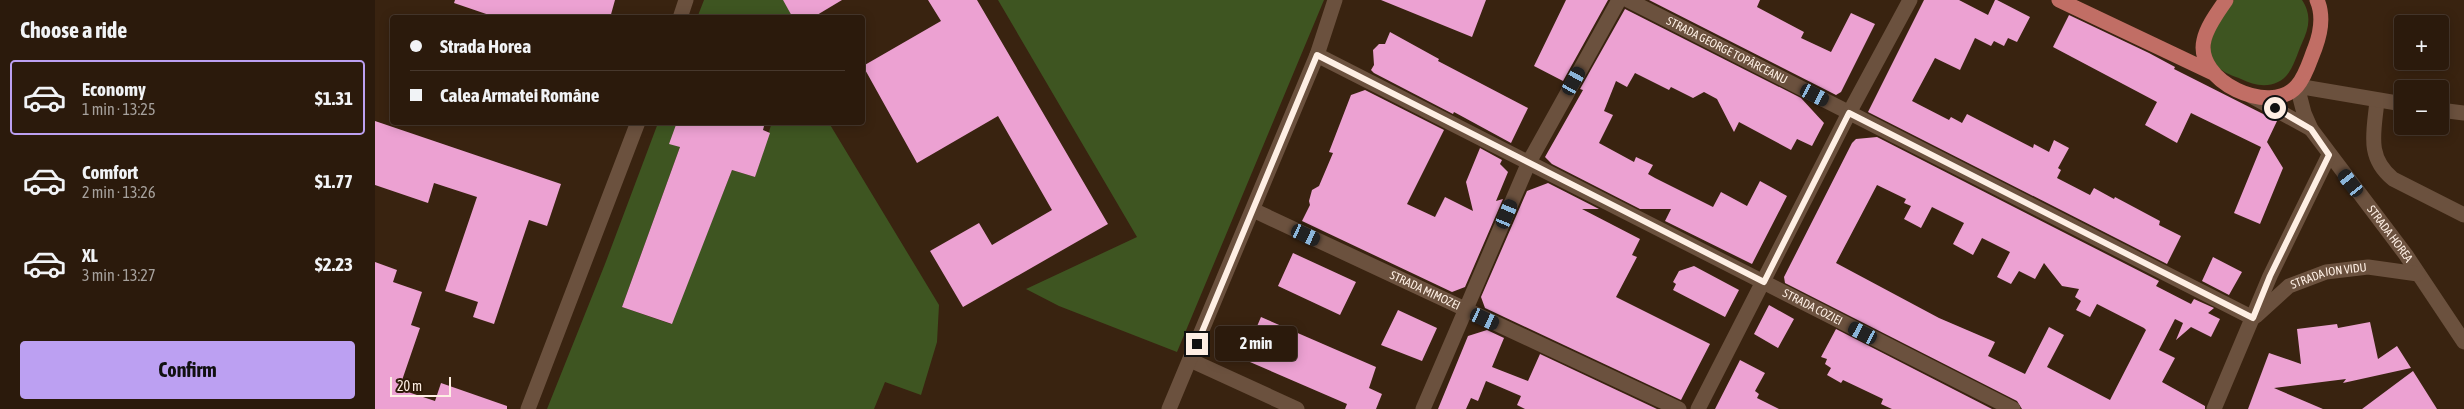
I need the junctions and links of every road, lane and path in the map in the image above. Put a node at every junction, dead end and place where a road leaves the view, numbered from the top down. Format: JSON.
{"nodes":[{"id":1,"x":686,"y":0,"type":"edge"},
{"id":2,"x":1335,"y":0,"type":"edge"},
{"id":3,"x":1619,"y":0,"type":"edge"},
{"id":4,"x":1628,"y":0,"type":"edge"},
{"id":5,"x":1910,"y":0,"type":"edge"},
{"id":6,"x":2059,"y":0,"type":"edge"},
{"id":7,"x":2226,"y":0,"type":"edge"},
{"id":8,"x":2317,"y":0,"type":"edge"},
{"id":9,"x":2329,"y":0,"type":"edge"},
{"id":10,"x":680,"y":15,"type":"edge"},
{"id":11,"x":2322,"y":21,"type":"junction"},
{"id":12,"x":1317,"y":55,"type":"junction"},
{"id":13,"x":2213,"y":73,"type":"junction"},
{"id":14,"x":2297,"y":86,"type":"junction"},
{"id":15,"x":2251,"y":95,"type":"junction"},
{"id":16,"x":2377,"y":101,"type":"junction"},
{"id":17,"x":2394,"y":103,"type":"edge"},
{"id":18,"x":2449,"y":111,"type":"edge"},
{"id":19,"x":1849,"y":113,"type":"junction"},
{"id":20,"x":2464,"y":113,"type":"edge"},
{"id":21,"x":638,"y":125,"type":"edge"},
{"id":22,"x":2311,"y":129,"type":"junction"},
{"id":23,"x":2329,"y":155,"type":"junction"},
{"id":24,"x":1529,"y":162,"type":"junction"},
{"id":25,"x":1253,"y":210,"type":"junction"},
{"id":26,"x":2464,"y":215,"type":"edge"},
{"id":27,"x":2418,"y":274,"type":"junction"},
{"id":28,"x":1764,"y":282,"type":"junction"},
{"id":29,"x":1467,"y":311,"type":"junction"},
{"id":30,"x":2253,"y":318,"type":"junction"},
{"id":31,"x":2464,"y":342,"type":"edge"},
{"id":32,"x":1190,"y":360,"type":"junction"},
{"id":33,"x":528,"y":409,"type":"edge"},
{"id":34,"x":1169,"y":409,"type":"edge"},
{"id":35,"x":1297,"y":409,"type":"edge"},
{"id":36,"x":1423,"y":409,"type":"edge"},
{"id":37,"x":1679,"y":409,"type":"edge"},
{"id":38,"x":1698,"y":409,"type":"edge"},
{"id":39,"x":2013,"y":409,"type":"edge"},
{"id":40,"x":2214,"y":409,"type":"edge"}],
"edges":[{"from":1,"to":10,"type":"street"},
{"from":2,"to":12,"type":"street"},
{"from":3,"to":24,"type":"street"},
{"from":4,"to":19,"type":"street","name":"STRADA GEORGE TOPÂRCEANU"},
{"from":5,"to":19,"type":"street"},
{"from":6,"to":13,"type":"main road"},
{"from":7,"to":13,"type":"main road"},
{"from":8,"to":11,"type":"main road"},
{"from":9,"to":11,"type":"main road"},
{"from":11,"to":14,"type":"main road"},
{"from":12,"to":24,"type":"street","name":"STRADA COZIEI"},
{"from":12,"to":25,"type":"street"},
{"from":13,"to":15,"type":"main road"},
{"from":14,"to":15,"type":"main road"},
{"from":14,"to":16,"type":"street"},
{"from":14,"to":22,"type":"street","name":"STRADA HOREA"},
{"from":15,"to":22,"type":"street","name":"STRADA HOREA"},
{"from":16,"to":17,"type":"street"},
{"from":16,"to":26,"type":"street"},
{"from":18,"to":20,"type":"street"},
{"from":19,"to":28,"type":"street"},
{"from":19,"to":30,"type":"street","name":"STRADA GEORGE TOPÂRCEANU"},
{"from":21,"to":33,"type":"street"},
{"from":22,"to":23,"type":"street","name":"STRADA HOREA"},
{"from":23,"to":27,"type":"street","name":"STRADA HOREA"},
{"from":23,"to":30,"type":"street","name":"STRADA ION VIDU"},
{"from":24,"to":28,"type":"street","name":"STRADA COZIEI"},
{"from":24,"to":29,"type":"street"},
{"from":25,"to":29,"type":"street","name":"STRADA MIMOZEI"},
{"from":25,"to":32,"type":"street"},
{"from":27,"to":30,"type":"street","name":"STRADA ION VIDU"},
{"from":27,"to":31,"type":"street","name":"STRADA HOREA"},
{"from":28,"to":38,"type":"street"},
{"from":28,"to":39,"type":"street","name":"STRADA COZIEI"},
{"from":29,"to":36,"type":"street"},
{"from":29,"to":37,"type":"street","name":"STRADA MIMOZEI"},
{"from":30,"to":40,"type":"street","name":"STRADA ION VIDU"},
{"from":32,"to":34,"type":"street"},
{"from":32,"to":35,"type":"street"}]}
